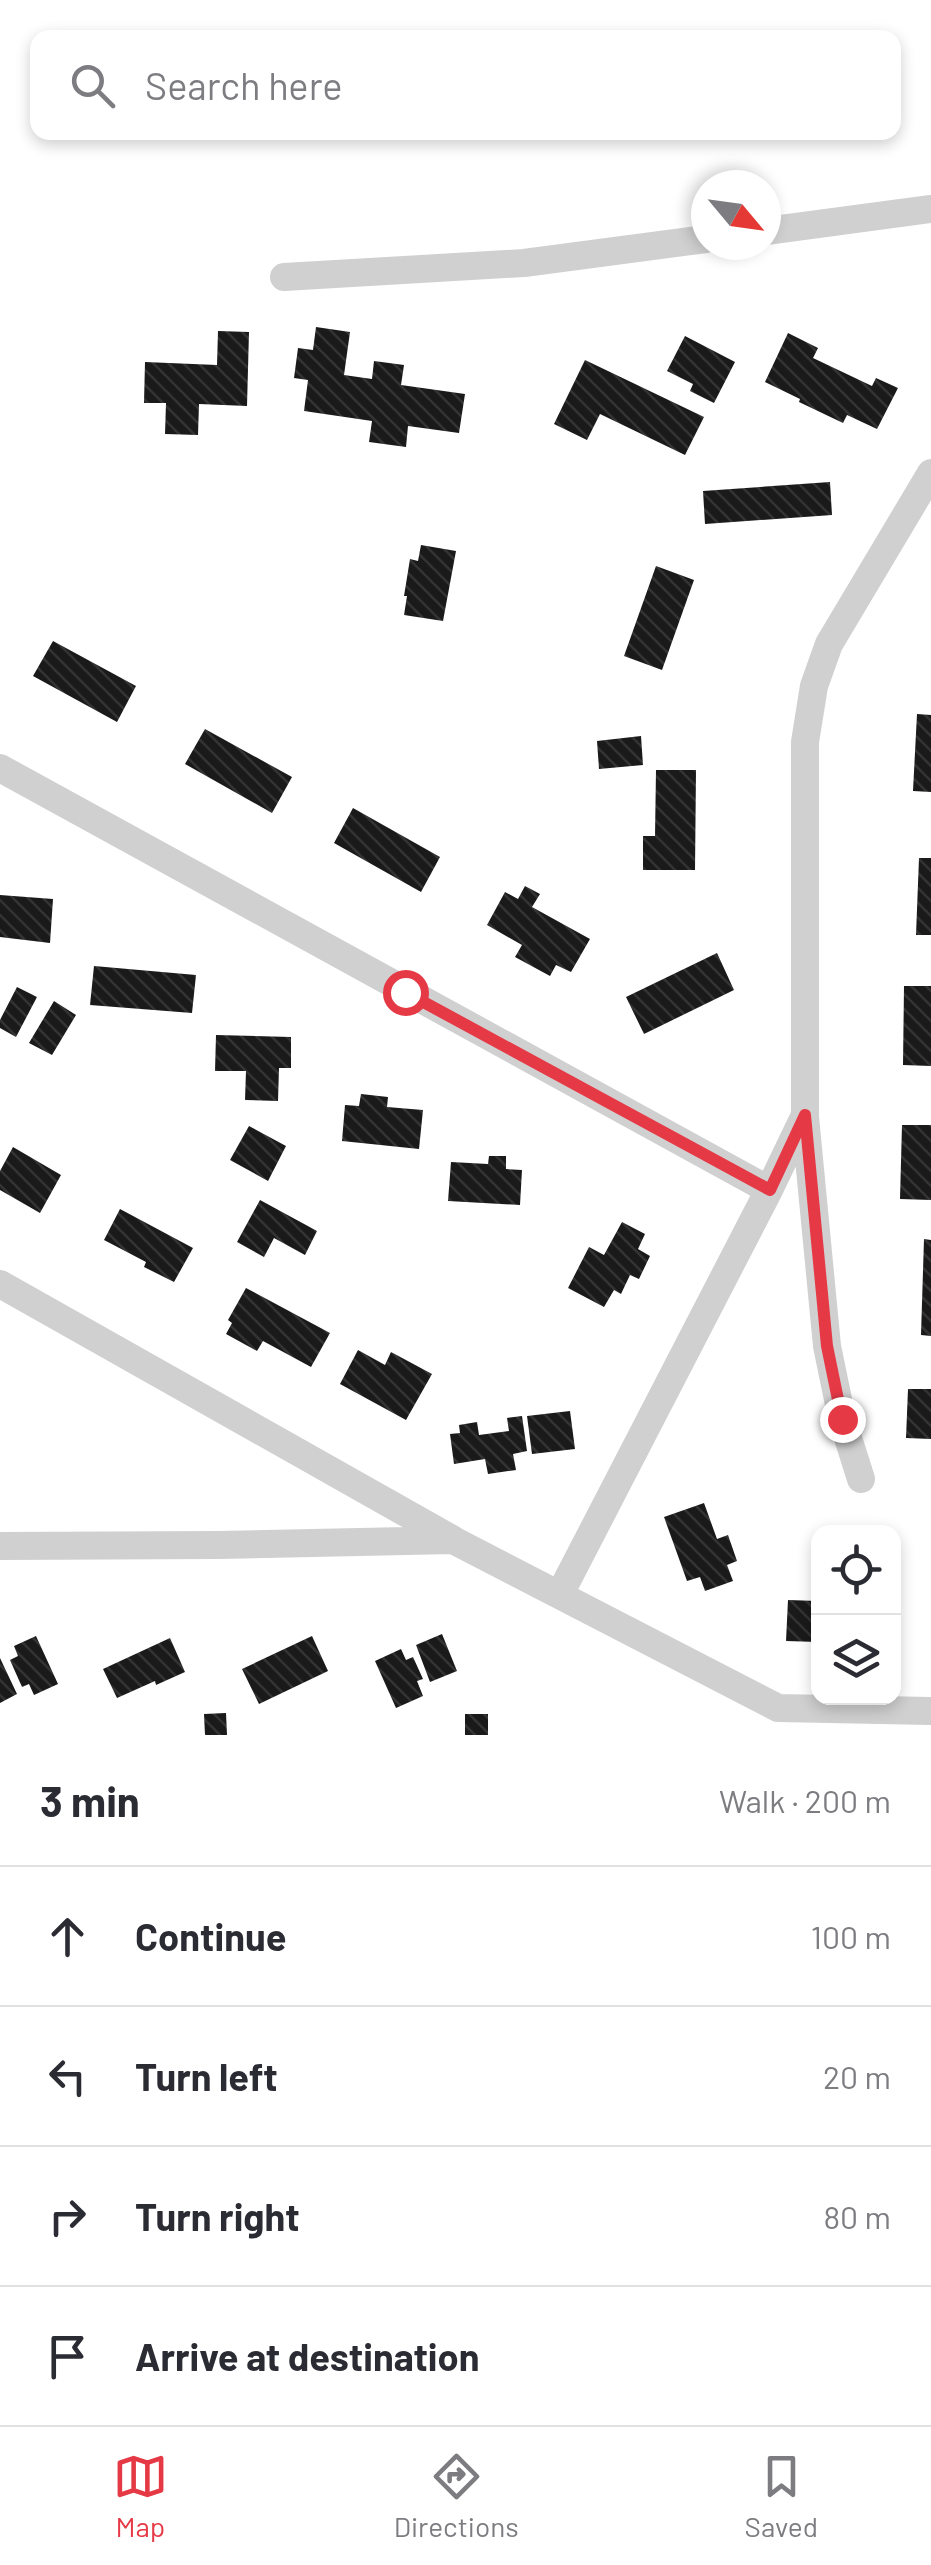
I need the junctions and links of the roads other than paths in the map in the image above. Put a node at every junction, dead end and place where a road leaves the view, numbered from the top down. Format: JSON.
{"nodes":[{"id":1,"x":931,"y":209,"type":"edge"},
{"id":2,"x":781,"y":229,"type":"edge"},
{"id":3,"x":691,"y":241,"type":"edge"},
{"id":4,"x":284,"y":277,"type":"dead end"},
{"id":5,"x":931,"y":473,"type":"edge"},
{"id":6,"x":0,"y":768,"type":"edge"},
{"id":7,"x":805,"y":1115,"type":"junction"},
{"id":8,"x":770,"y":1190,"type":"junction"},
{"id":9,"x":0,"y":1284,"type":"edge"},
{"id":10,"x":860,"y":1480,"type":"dead end"},
{"id":11,"x":453,"y":1540,"type":"junction"},
{"id":12,"x":0,"y":1546,"type":"edge"},
{"id":13,"x":560,"y":1594,"type":"junction"},
{"id":14,"x":931,"y":1711,"type":"edge"},
{"id":15,"x":778,"y":1721,"type":"edge"}],
"edges":[{"from":1,"to":2,"type":"street"},
{"from":3,"to":4,"type":"street"},
{"from":5,"to":7,"type":"street"},
{"from":6,"to":8,"type":"street"},
{"from":7,"to":8,"type":"street"},
{"from":7,"to":10,"type":"street"},
{"from":8,"to":13,"type":"street"},
{"from":9,"to":11,"type":"street"},
{"from":11,"to":12,"type":"street"},
{"from":11,"to":13,"type":"street"},
{"from":13,"to":15,"type":"street"},
{"from":14,"to":15,"type":"street"}]}
